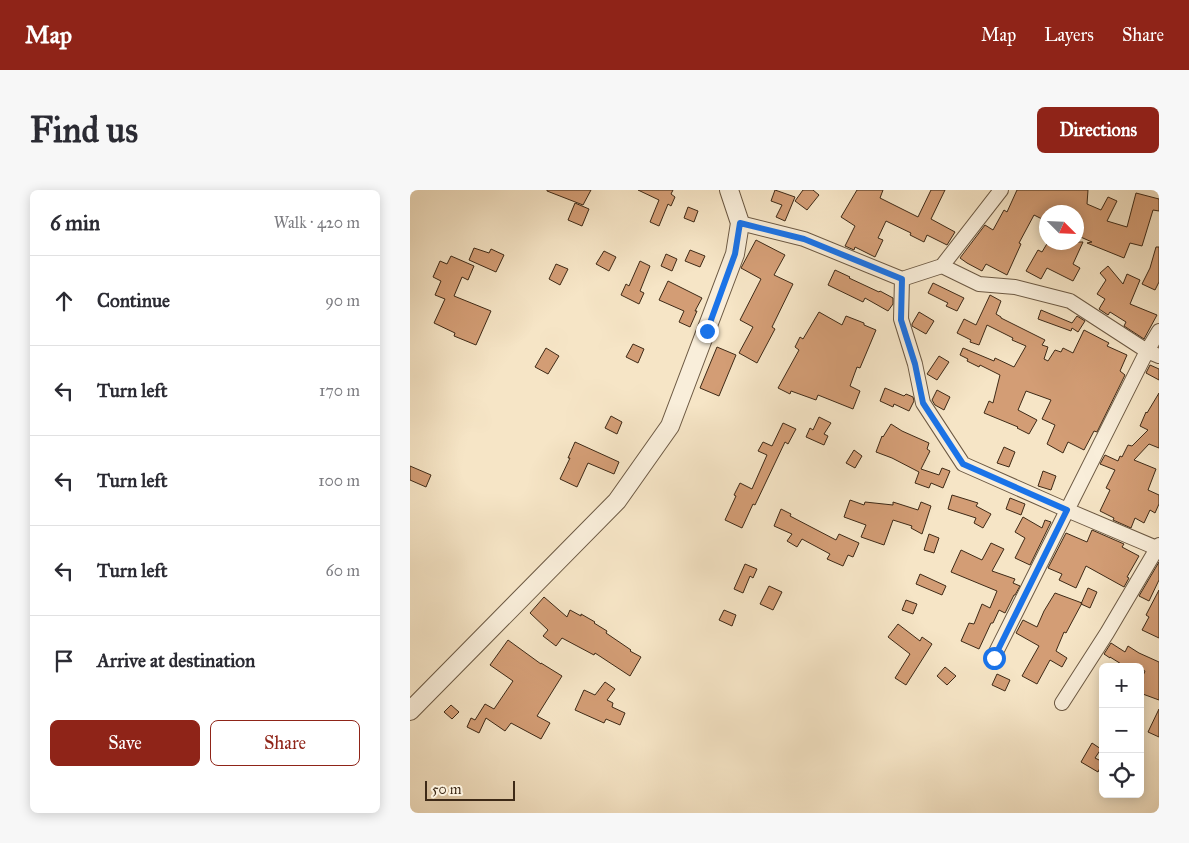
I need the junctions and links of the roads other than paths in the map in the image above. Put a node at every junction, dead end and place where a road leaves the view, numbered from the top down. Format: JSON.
{"nodes":[{"id":1,"x":729,"y":190,"type":"edge"},
{"id":2,"x":1001,"y":190,"type":"edge"},
{"id":3,"x":740,"y":223,"type":"junction"},
{"id":4,"x":942,"y":266,"type":"junction"},
{"id":5,"x":902,"y":279,"type":"junction"},
{"id":6,"x":1159,"y":331,"type":"edge"},
{"id":7,"x":1153,"y":353,"type":"edge"},
{"id":8,"x":1067,"y":510,"type":"junction"},
{"id":9,"x":1158,"y":548,"type":"edge"},
{"id":10,"x":994,"y":658,"type":"dead end"},
{"id":11,"x":1062,"y":703,"type":"dead end"},
{"id":12,"x":410,"y":711,"type":"edge"}],
"edges":[{"from":1,"to":3,"type":"street"},
{"from":2,"to":4,"type":"street"},
{"from":3,"to":5,"type":"street"},
{"from":3,"to":12,"type":"street"},
{"from":4,"to":5,"type":"street"},
{"from":4,"to":7,"type":"street"},
{"from":5,"to":8,"type":"street"},
{"from":6,"to":7,"type":"street"},
{"from":7,"to":8,"type":"street"},
{"from":8,"to":9,"type":"street"},
{"from":8,"to":10,"type":"street"},
{"from":9,"to":11,"type":"street"}]}
